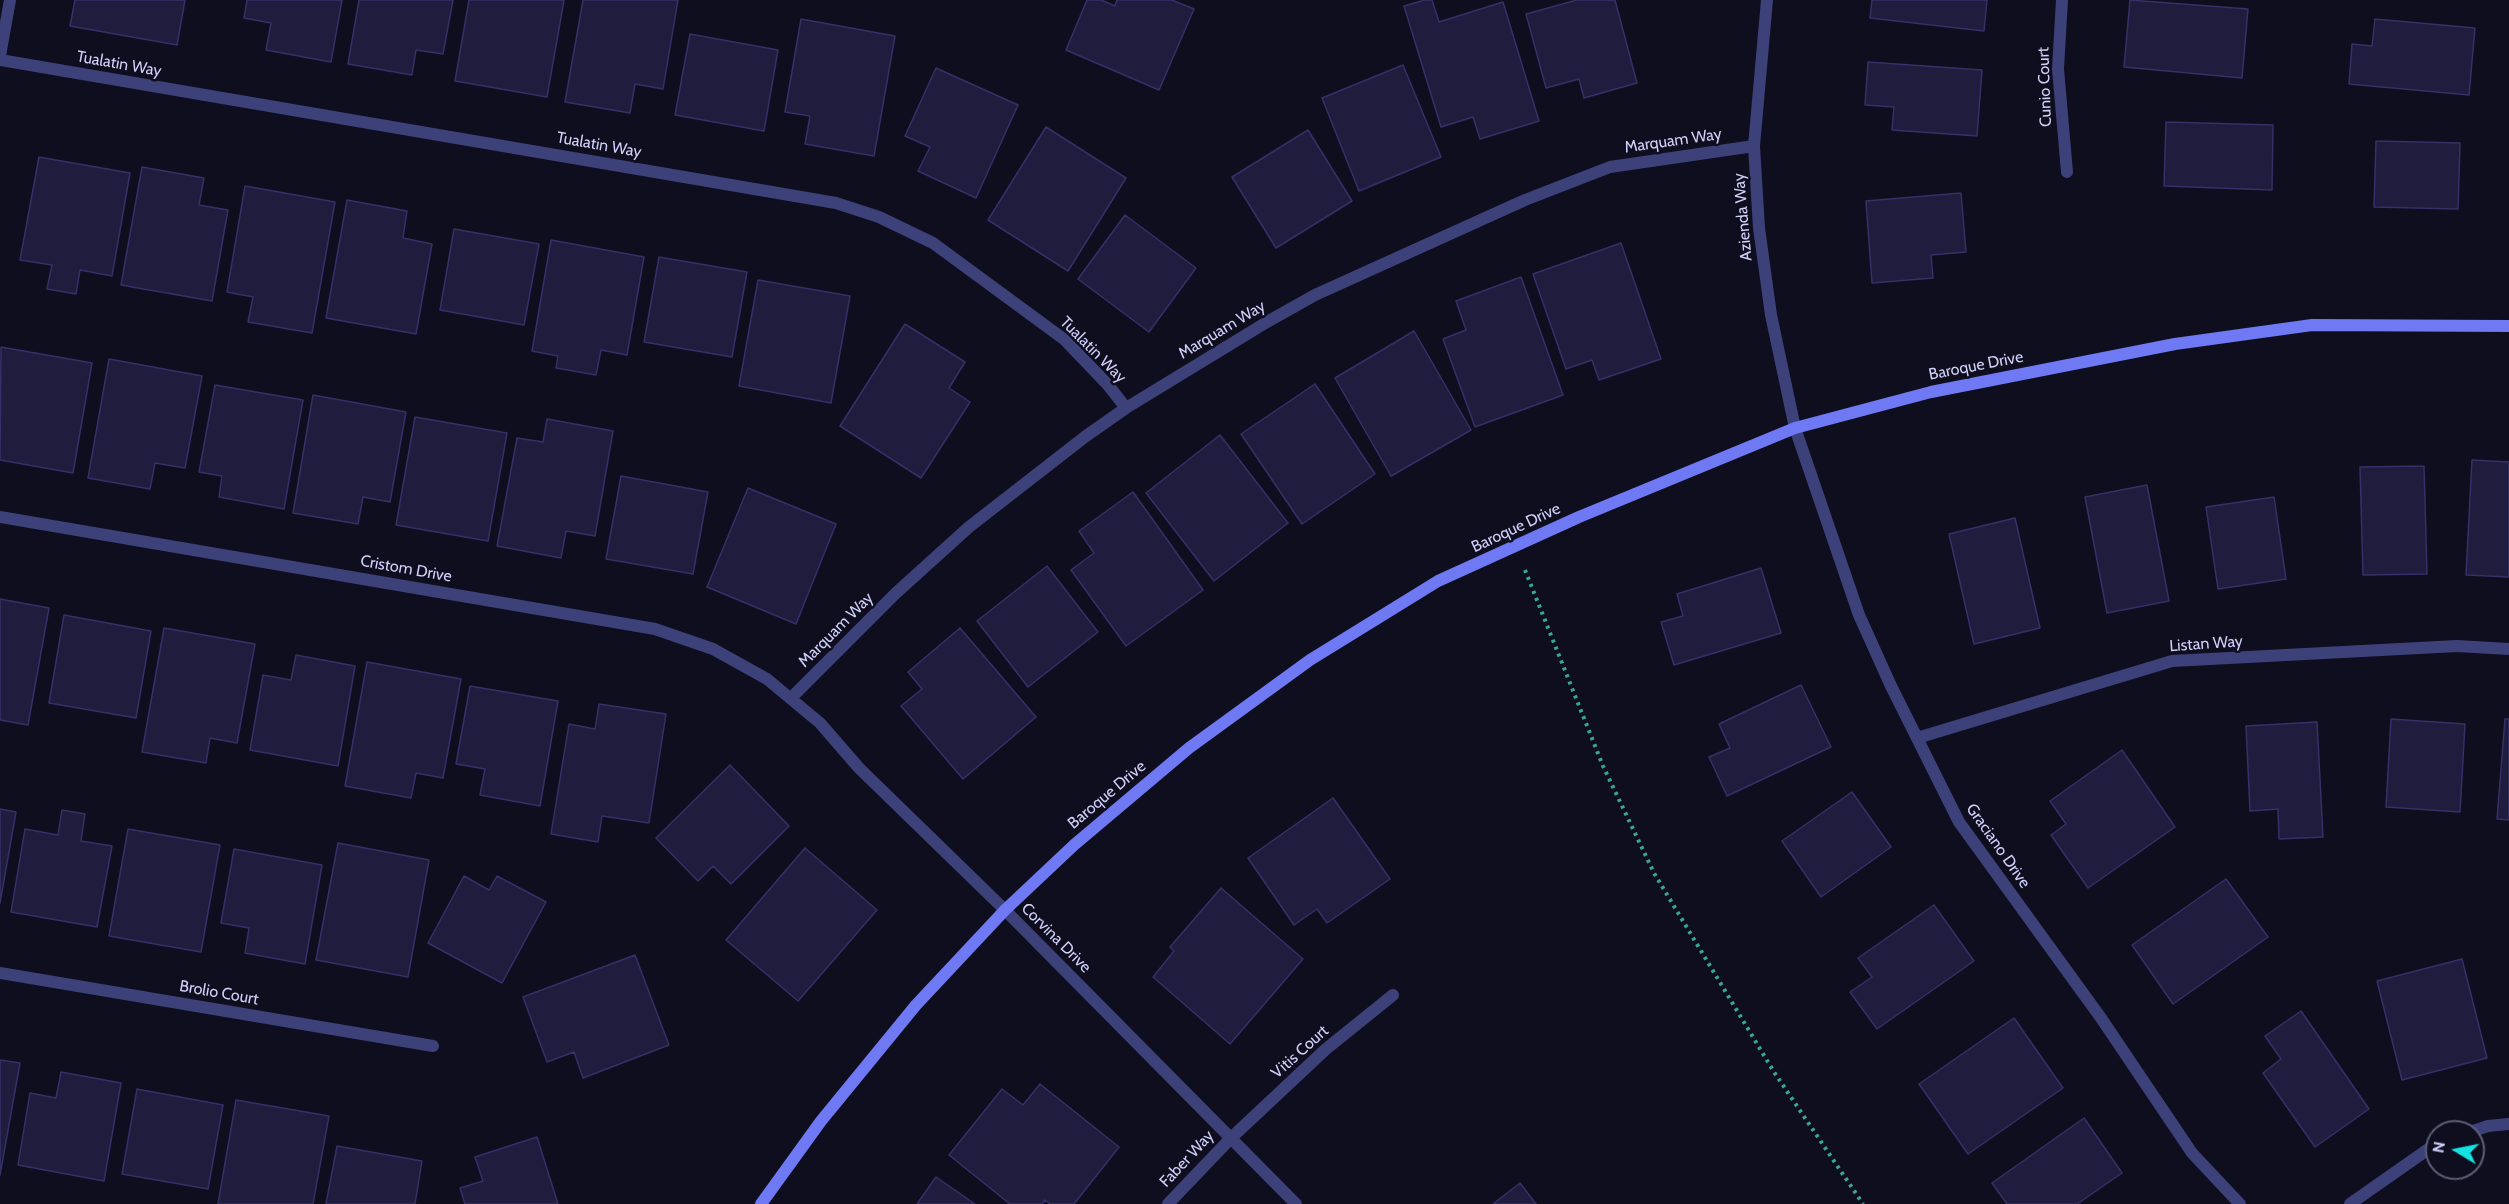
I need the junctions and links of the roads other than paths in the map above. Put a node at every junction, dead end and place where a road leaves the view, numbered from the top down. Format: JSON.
{"nodes":[{"id":1,"x":10,"y":0,"type":"edge"},
{"id":2,"x":1767,"y":0,"type":"edge"},
{"id":3,"x":2062,"y":0,"type":"edge"},
{"id":4,"x":0,"y":58,"type":"edge"},
{"id":5,"x":1754,"y":146,"type":"junction"},
{"id":6,"x":2067,"y":172,"type":"dead end"},
{"id":7,"x":2509,"y":326,"type":"edge"},
{"id":8,"x":1126,"y":408,"type":"junction"},
{"id":9,"x":1795,"y":428,"type":"junction"},
{"id":10,"x":0,"y":517,"type":"edge"},
{"id":11,"x":2509,"y":649,"type":"edge"},
{"id":12,"x":791,"y":698,"type":"junction"},
{"id":13,"x":1917,"y":738,"type":"junction"},
{"id":14,"x":1005,"y":910,"type":"junction"},
{"id":15,"x":0,"y":973,"type":"edge"},
{"id":16,"x":1393,"y":995,"type":"dead end"},
{"id":17,"x":433,"y":1046,"type":"dead end"},
{"id":18,"x":2509,"y":1124,"type":"edge"},
{"id":19,"x":2485,"y":1127,"type":"edge"},
{"id":20,"x":1231,"y":1137,"type":"junction"},
{"id":21,"x":2425,"y":1151,"type":"edge"},
{"id":22,"x":761,"y":1204,"type":"edge"},
{"id":23,"x":1168,"y":1204,"type":"edge"},
{"id":24,"x":1296,"y":1204,"type":"edge"},
{"id":25,"x":2240,"y":1204,"type":"edge"},
{"id":26,"x":2350,"y":1204,"type":"edge"}],
"edges":[{"from":1,"to":4,"type":"street"},
{"from":2,"to":5,"type":"street","name":"Azienda Way"},
{"from":3,"to":6,"type":"street","name":"Cunio Court"},
{"from":4,"to":8,"type":"street","name":"Tualatin Way"},
{"from":5,"to":8,"type":"street","name":"Marquam Way"},
{"from":5,"to":9,"type":"street","name":"Azienda Way"},
{"from":7,"to":9,"type":"street","name":"Baroque Drive"},
{"from":8,"to":12,"type":"street","name":"Marquam Way"},
{"from":9,"to":13,"type":"street","name":"Graciano Drive"},
{"from":9,"to":14,"type":"street","name":"Baroque Drive"},
{"from":10,"to":12,"type":"street","name":"Cristom Drive"},
{"from":11,"to":13,"type":"street","name":"Listan Way"},
{"from":12,"to":14,"type":"street","name":"Corvina Drive"},
{"from":13,"to":25,"type":"street","name":"Graciano Drive"},
{"from":14,"to":20,"type":"street","name":"Corvina Drive"},
{"from":14,"to":22,"type":"street","name":"Baroque Drive"},
{"from":15,"to":17,"type":"street","name":"Brolio Court"},
{"from":16,"to":20,"type":"street","name":"Vitis Court"},
{"from":18,"to":19,"type":"street"},
{"from":20,"to":23,"type":"street","name":"Faber Way"},
{"from":20,"to":24,"type":"street","name":"Corvina Drive"},
{"from":21,"to":26,"type":"street"}]}
